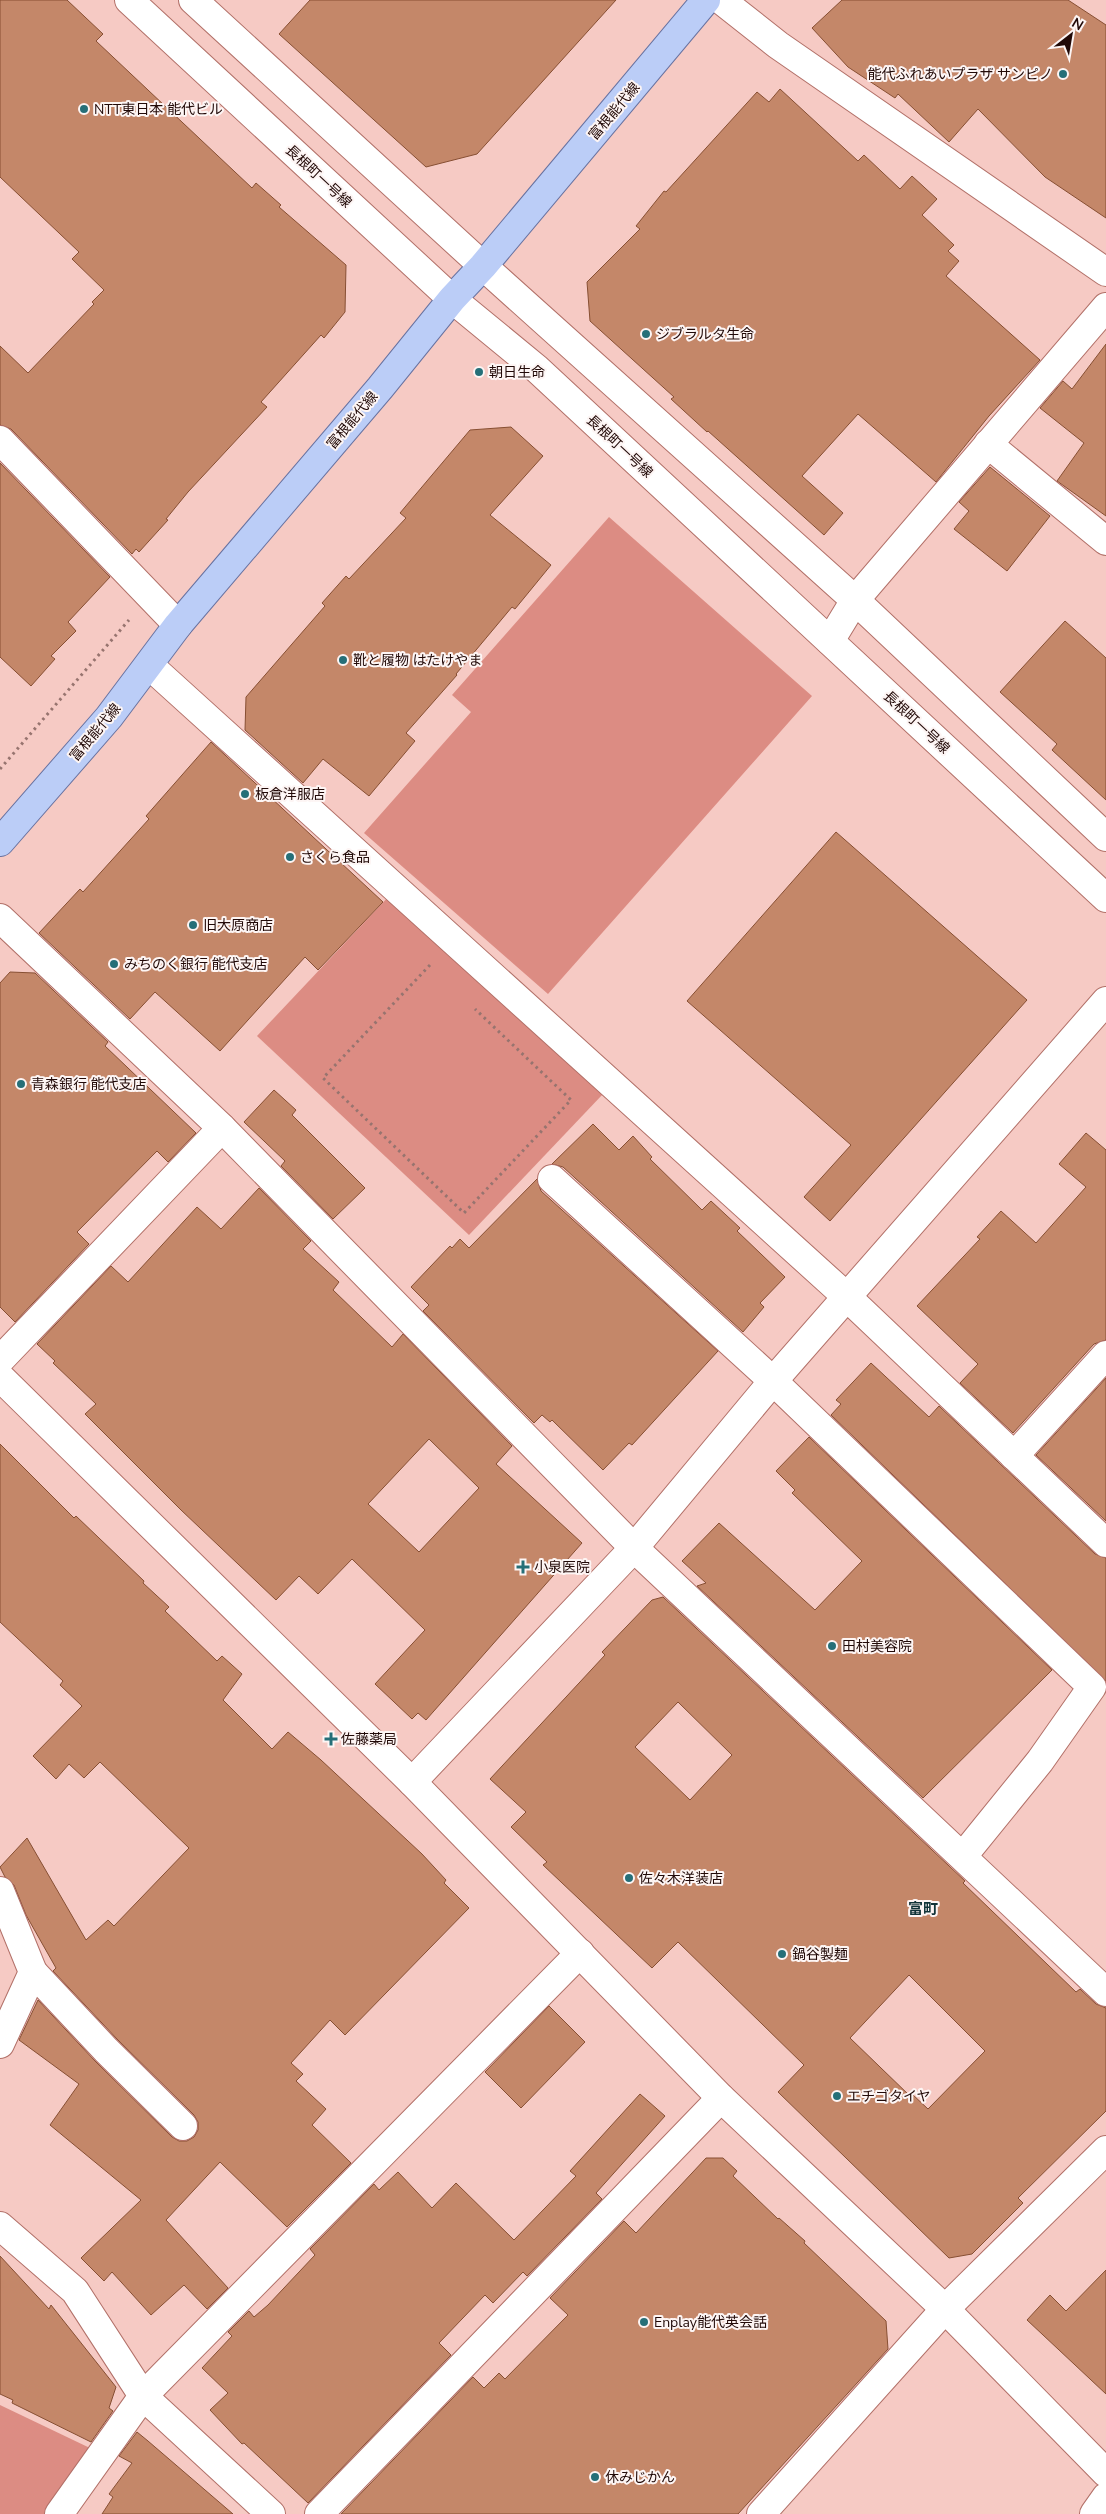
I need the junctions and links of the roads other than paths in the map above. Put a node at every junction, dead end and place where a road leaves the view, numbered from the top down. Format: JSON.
{"nodes":[{"id":1,"x":129,"y":0,"type":"edge"},
{"id":2,"x":193,"y":0,"type":"edge"},
{"id":3,"x":706,"y":0,"type":"edge"},
{"id":4,"x":722,"y":0,"type":"edge"},
{"id":5,"x":484,"y":266,"type":"junction"},
{"id":6,"x":1106,"y":272,"type":"edge"},
{"id":7,"x":452,"y":299,"type":"junction"},
{"id":8,"x":1106,"y":307,"type":"edge"},
{"id":9,"x":0,"y":440,"type":"edge"},
{"id":10,"x":988,"y":444,"type":"junction"},
{"id":11,"x":1106,"y":541,"type":"edge"},
{"id":12,"x":855,"y":600,"type":"junction"},
{"id":13,"x":178,"y":625,"type":"junction"},
{"id":14,"x":830,"y":641,"type":"junction"},
{"id":15,"x":149,"y":665,"type":"junction"},
{"id":16,"x":1106,"y":837,"type":"edge"},
{"id":17,"x":0,"y":842,"type":"edge"},
{"id":18,"x":1106,"y":898,"type":"edge"},
{"id":19,"x":0,"y":918,"type":"edge"},
{"id":20,"x":1106,"y":1002,"type":"edge"},
{"id":21,"x":222,"y":1128,"type":"junction"},
{"id":22,"x":552,"y":1179,"type":"dead end"},
{"id":23,"x":847,"y":1297,"type":"junction"},
{"id":24,"x":1106,"y":1355,"type":"edge"},
{"id":25,"x":2,"y":1380,"type":"edge"},
{"id":26,"x":773,"y":1381,"type":"junction"},
{"id":27,"x":1014,"y":1456,"type":"junction"},
{"id":28,"x":1106,"y":1543,"type":"edge"},
{"id":29,"x":634,"y":1548,"type":"junction"},
{"id":30,"x":412,"y":1782,"type":"junction"},
{"id":31,"x":963,"y":1856,"type":"junction"},
{"id":32,"x":0,"y":1892,"type":"edge"},
{"id":33,"x":580,"y":1953,"type":"junction"},
{"id":34,"x":33,"y":1972,"type":"junction"},
{"id":35,"x":1106,"y":1992,"type":"edge"},
{"id":36,"x":0,"y":2044,"type":"edge"},
{"id":37,"x":721,"y":2098,"type":"junction"},
{"id":38,"x":183,"y":2126,"type":"dead end"},
{"id":39,"x":1106,"y":2150,"type":"edge"},
{"id":40,"x":0,"y":2226,"type":"edge"},
{"id":41,"x":945,"y":2309,"type":"junction"},
{"id":42,"x":143,"y":2396,"type":"junction"},
{"id":43,"x":1106,"y":2473,"type":"edge"},
{"id":44,"x":1106,"y":2497,"type":"edge"},
{"id":45,"x":59,"y":2514,"type":"edge"},
{"id":46,"x":271,"y":2514,"type":"edge"},
{"id":47,"x":319,"y":2514,"type":"edge"},
{"id":48,"x":761,"y":2514,"type":"edge"},
{"id":49,"x":1094,"y":2514,"type":"edge"}],
"edges":[{"from":1,"to":7,"type":"street","name":"長根町一号線"},
{"from":2,"to":5,"type":"street"},
{"from":3,"to":5,"type":"main road","name":"富根能代線"},
{"from":4,"to":6,"type":"street"},
{"from":5,"to":7,"type":"main road","name":"富根能代線"},
{"from":5,"to":12,"type":"street"},
{"from":7,"to":13,"type":"main road","name":"富根能代線"},
{"from":7,"to":14,"type":"street","name":"長根町一号線"},
{"from":8,"to":10,"type":"street"},
{"from":9,"to":13,"type":"street"},
{"from":10,"to":11,"type":"street"},
{"from":10,"to":12,"type":"street"},
{"from":12,"to":14,"type":"street"},
{"from":12,"to":16,"type":"street"},
{"from":13,"to":15,"type":"main road","name":"富根能代線"},
{"from":14,"to":18,"type":"street","name":"長根町一号線"},
{"from":15,"to":17,"type":"main road","name":"富根能代線"},
{"from":15,"to":23,"type":"street"},
{"from":19,"to":21,"type":"street"},
{"from":20,"to":23,"type":"street"},
{"from":21,"to":25,"type":"street"},
{"from":21,"to":29,"type":"street"},
{"from":22,"to":26,"type":"street"},
{"from":23,"to":26,"type":"street"},
{"from":23,"to":27,"type":"street"},
{"from":24,"to":27,"type":"street"},
{"from":25,"to":30,"type":"street"},
{"from":26,"to":29,"type":"street"},
{"from":26,"to":31,"type":"street"},
{"from":27,"to":28,"type":"street"},
{"from":29,"to":30,"type":"street"},
{"from":29,"to":31,"type":"street"},
{"from":30,"to":33,"type":"street"},
{"from":31,"to":35,"type":"street"},
{"from":32,"to":34,"type":"street"},
{"from":33,"to":37,"type":"street"},
{"from":33,"to":42,"type":"street"},
{"from":34,"to":36,"type":"street"},
{"from":34,"to":38,"type":"street"},
{"from":37,"to":41,"type":"street"},
{"from":37,"to":47,"type":"street"},
{"from":39,"to":41,"type":"street"},
{"from":40,"to":42,"type":"street"},
{"from":41,"to":43,"type":"street"},
{"from":41,"to":48,"type":"street"},
{"from":42,"to":45,"type":"street"},
{"from":42,"to":46,"type":"street"},
{"from":44,"to":49,"type":"street"}]}
